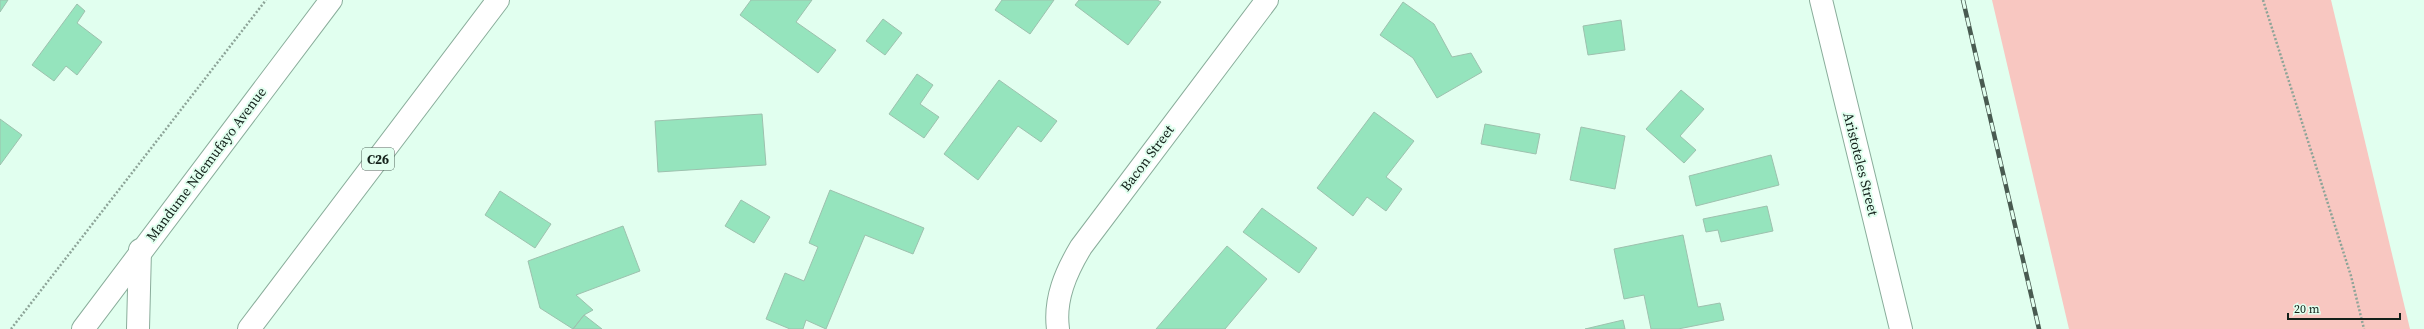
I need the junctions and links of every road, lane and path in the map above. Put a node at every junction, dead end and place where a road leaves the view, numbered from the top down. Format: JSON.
{"nodes":[{"id":1,"x":266,"y":0,"type":"edge"},
{"id":2,"x":331,"y":0,"type":"edge"},
{"id":3,"x":498,"y":0,"type":"edge"},
{"id":4,"x":1267,"y":0,"type":"edge"},
{"id":5,"x":1821,"y":0,"type":"edge"},
{"id":6,"x":2263,"y":0,"type":"edge"},
{"id":7,"x":140,"y":250,"type":"junction"},
{"id":8,"x":255,"y":326,"type":"edge"},
{"id":9,"x":11,"y":329,"type":"edge"},
{"id":10,"x":83,"y":329,"type":"edge"},
{"id":11,"x":138,"y":329,"type":"edge"},
{"id":12,"x":1058,"y":329,"type":"edge"},
{"id":13,"x":1902,"y":329,"type":"edge"},
{"id":14,"x":2364,"y":329,"type":"edge"}],
"edges":[{"from":1,"to":9,"type":"path"},
{"from":2,"to":7,"type":"main road","name":"Mandume Ndemufayo Avenue"},
{"from":3,"to":8,"type":"main road","number":"C26"},
{"from":4,"to":12,"type":"main road","name":"Bacon Street"},
{"from":5,"to":13,"type":"main road","name":"Aristoteles Street"},
{"from":6,"to":14,"type":"path"},
{"from":7,"to":10,"type":"main road","name":"Mandume Ndemufayo Avenue"},
{"from":7,"to":11,"type":"main road"}]}
